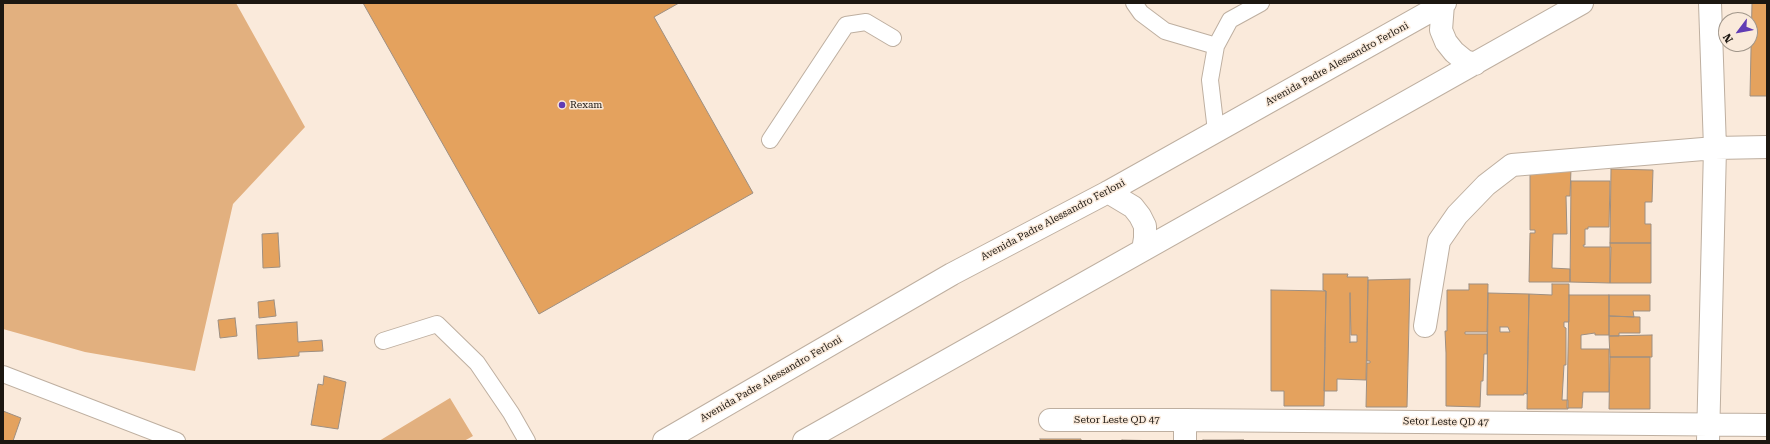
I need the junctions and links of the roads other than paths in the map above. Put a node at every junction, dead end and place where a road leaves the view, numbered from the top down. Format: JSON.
{"nodes":[{"id":1,"x":1134,"y":3,"type":"edge"},
{"id":2,"x":1261,"y":3,"type":"edge"},
{"id":3,"x":1582,"y":3,"type":"edge"},
{"id":4,"x":1710,"y":3,"type":"edge"},
{"id":5,"x":1444,"y":4,"type":"edge"},
{"id":6,"x":892,"y":38,"type":"dead end"},
{"id":7,"x":1216,"y":46,"type":"junction"},
{"id":8,"x":1475,"y":64,"type":"junction"},
{"id":9,"x":1216,"y":131,"type":"junction"},
{"id":10,"x":770,"y":140,"type":"dead end"},
{"id":11,"x":1767,"y":147,"type":"edge"},
{"id":12,"x":1715,"y":148,"type":"junction"},
{"id":13,"x":1108,"y":192,"type":"junction"},
{"id":14,"x":1143,"y":250,"type":"junction"},
{"id":15,"x":1425,"y":326,"type":"dead end"},
{"id":16,"x":383,"y":341,"type":"dead end"},
{"id":17,"x":3,"y":374,"type":"edge"},
{"id":18,"x":1050,"y":420,"type":"dead end"},
{"id":19,"x":1185,"y":420,"type":"junction"},
{"id":20,"x":1767,"y":425,"type":"edge"},
{"id":21,"x":1708,"y":433,"type":"edge"},
{"id":22,"x":177,"y":441,"type":"edge"},
{"id":23,"x":527,"y":441,"type":"edge"},
{"id":24,"x":664,"y":441,"type":"edge"},
{"id":25,"x":804,"y":441,"type":"edge"},
{"id":26,"x":1185,"y":441,"type":"edge"}],
"edges":[{"from":1,"to":7,"type":"lane"},
{"from":2,"to":7,"type":"lane"},
{"from":3,"to":8,"type":"main road"},
{"from":4,"to":12,"type":"main road"},
{"from":5,"to":8,"type":"main road"},
{"from":5,"to":9,"type":"main road","name":"Avenida Padre Alessandro Ferloni"},
{"from":6,"to":10,"type":"lane"},
{"from":7,"to":9,"type":"lane"},
{"from":8,"to":14,"type":"main road"},
{"from":9,"to":13,"type":"main road","name":"Avenida Padre Alessandro Ferloni"},
{"from":11,"to":12,"type":"main road"},
{"from":12,"to":15,"type":"main road"},
{"from":12,"to":21,"type":"main road"},
{"from":13,"to":14,"type":"main road"},
{"from":13,"to":24,"type":"main road","name":"Avenida Padre Alessandro Ferloni"},
{"from":14,"to":25,"type":"main road"},
{"from":16,"to":23,"type":"lane"},
{"from":17,"to":22,"type":"lane"},
{"from":18,"to":19,"type":"main road","name":"Setor Leste QD 47"},
{"from":19,"to":21,"type":"main road","name":"Setor Leste QD 47"},
{"from":19,"to":26,"type":"main road"},
{"from":20,"to":21,"type":"main road","name":"Setor Leste QD 47"}]}
